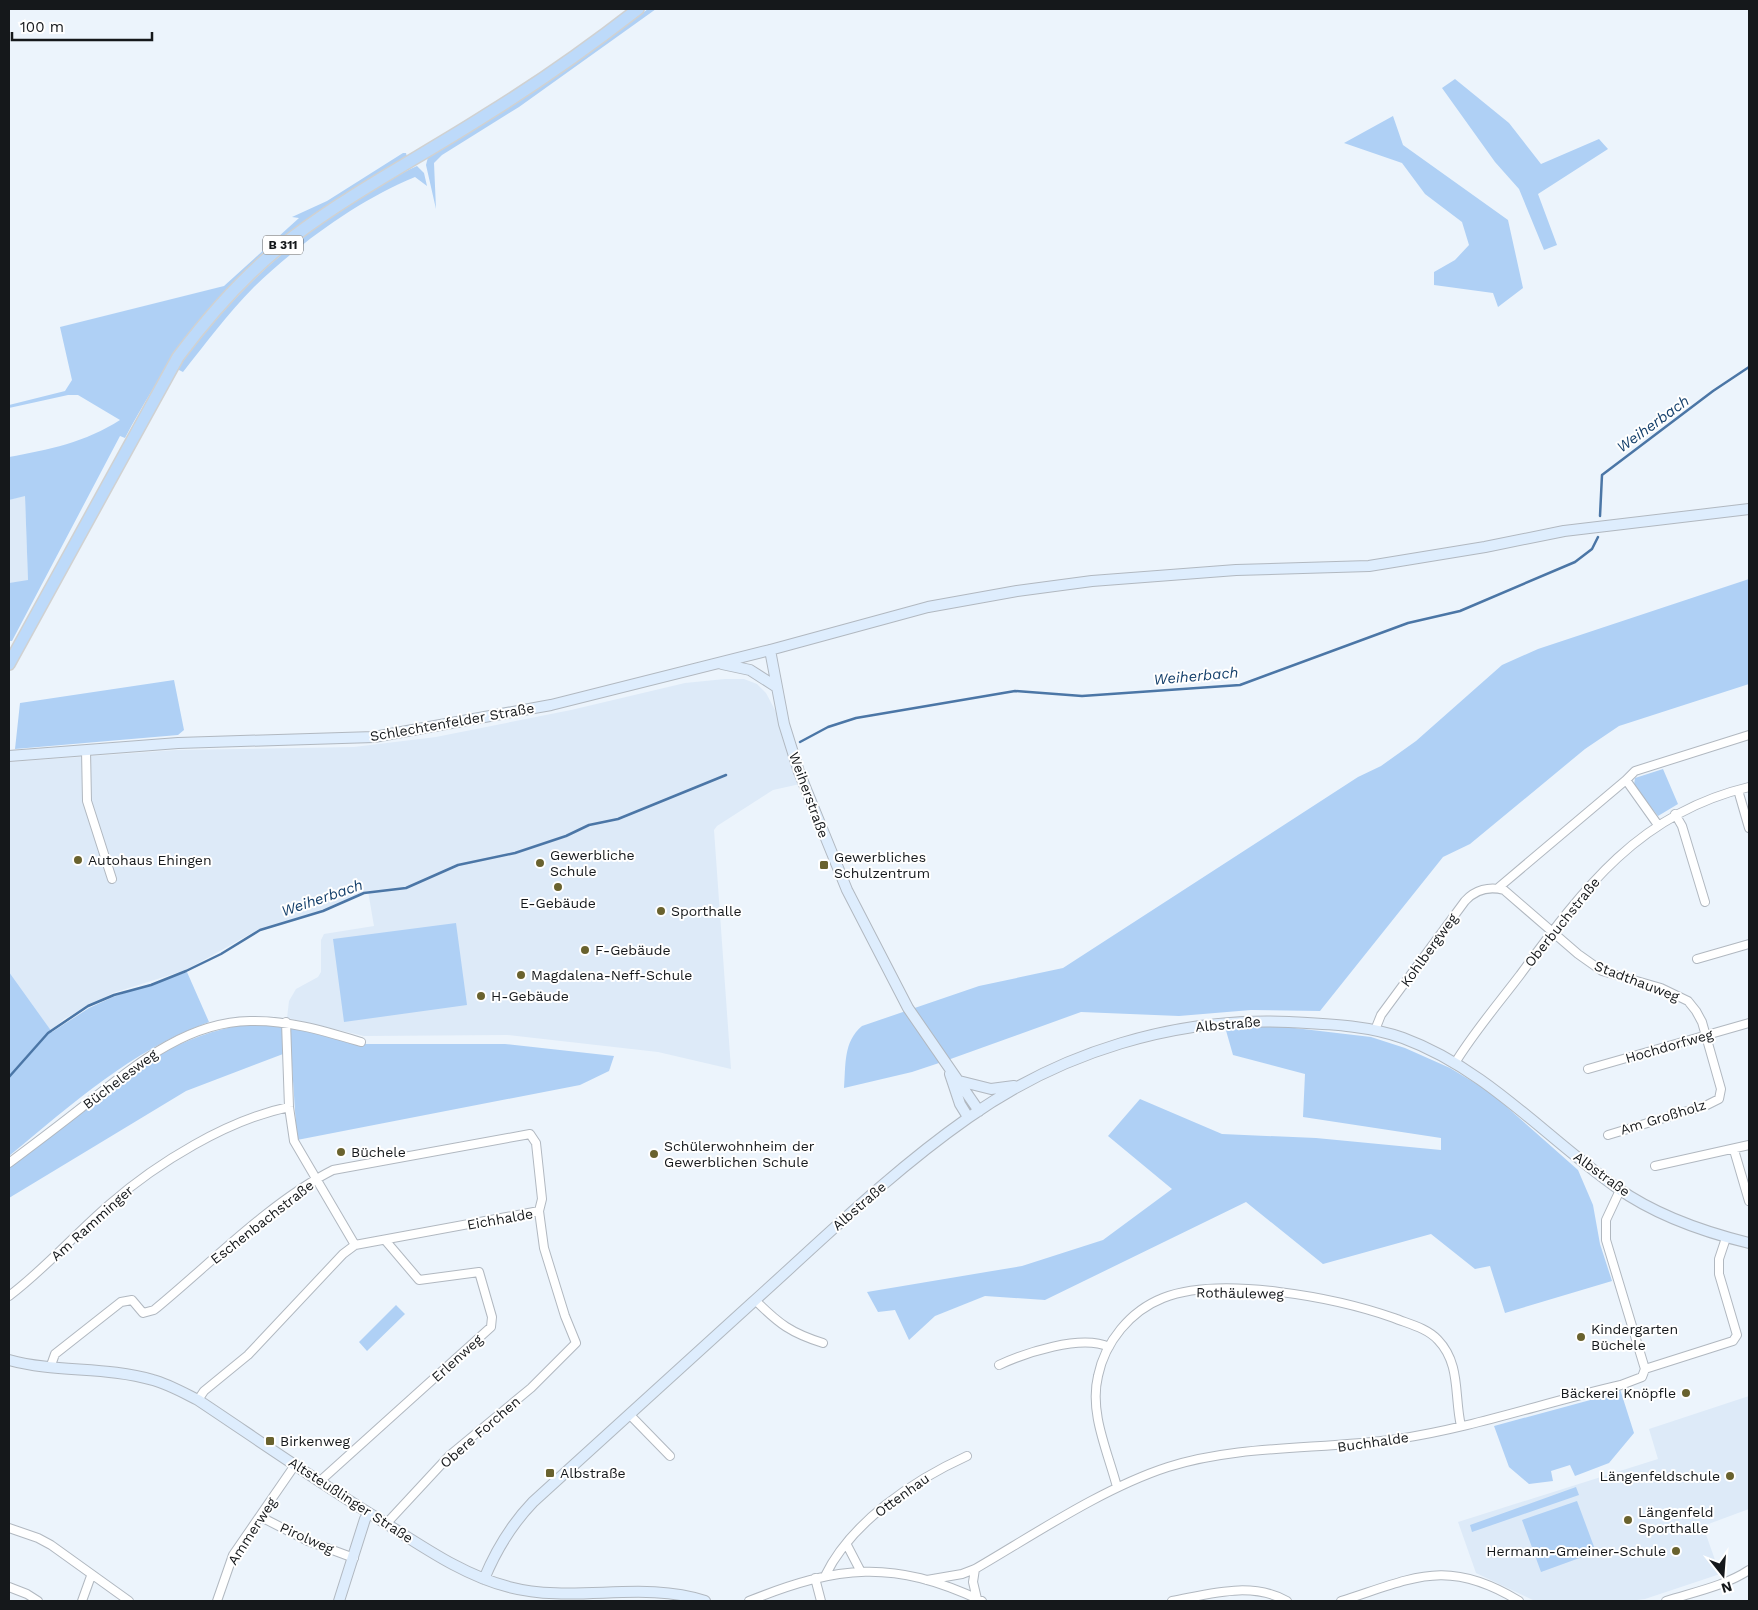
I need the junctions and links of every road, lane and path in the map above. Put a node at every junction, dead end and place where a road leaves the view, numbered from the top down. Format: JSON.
{"nodes":[{"id":1,"x":638,"y":9,"type":"edge"},
{"id":2,"x":1749,"y":509,"type":"edge"},
{"id":3,"x":770,"y":650,"type":"junction"},
{"id":4,"x":716,"y":663,"type":"junction"},
{"id":5,"x":9,"y":664,"type":"edge"},
{"id":6,"x":776,"y":686,"type":"junction"},
{"id":7,"x":1749,"y":735,"type":"edge"},
{"id":8,"x":86,"y":750,"type":"junction"},
{"id":9,"x":9,"y":756,"type":"edge"},
{"id":10,"x":1626,"y":780,"type":"junction"},
{"id":11,"x":1749,"y":787,"type":"edge"},
{"id":12,"x":1738,"y":790,"type":"junction"},
{"id":13,"x":1675,"y":814,"type":"junction"},
{"id":14,"x":1658,"y":824,"type":"junction"},
{"id":15,"x":1749,"y":828,"type":"edge"},
{"id":16,"x":112,"y":879,"type":"dead end"},
{"id":17,"x":1498,"y":888,"type":"junction"},
{"id":18,"x":1705,"y":902,"type":"dead end"},
{"id":19,"x":1552,"y":932,"type":"junction"},
{"id":20,"x":1749,"y":944,"type":"edge"},
{"id":21,"x":1697,"y":959,"type":"dead end"},
{"id":22,"x":286,"y":1022,"type":"junction"},
{"id":23,"x":1749,"y":1022,"type":"edge"},
{"id":24,"x":1375,"y":1030,"type":"junction"},
{"id":25,"x":1706,"y":1035,"type":"junction"},
{"id":26,"x":361,"y":1042,"type":"dead end"},
{"id":27,"x":945,"y":1061,"type":"junction"},
{"id":28,"x":1455,"y":1064,"type":"junction"},
{"id":29,"x":1588,"y":1070,"type":"dead end"},
{"id":30,"x":959,"y":1081,"type":"junction"},
{"id":31,"x":1022,"y":1084,"type":"junction"},
{"id":32,"x":1718,"y":1099,"type":"joint"},
{"id":33,"x":289,"y":1108,"type":"junction"},
{"id":34,"x":978,"y":1110,"type":"junction"},
{"id":35,"x":968,"y":1117,"type":"junction"},
{"id":36,"x":1608,"y":1135,"type":"dead end"},
{"id":37,"x":1749,"y":1145,"type":"edge"},
{"id":38,"x":1734,"y":1150,"type":"junction"},
{"id":39,"x":9,"y":1163,"type":"edge"},
{"id":40,"x":1655,"y":1166,"type":"dead end"},
{"id":41,"x":315,"y":1179,"type":"junction"},
{"id":42,"x":1620,"y":1190,"type":"junction"},
{"id":43,"x":1749,"y":1201,"type":"edge"},
{"id":44,"x":539,"y":1211,"type":"junction"},
{"id":45,"x":1726,"y":1238,"type":"junction"},
{"id":46,"x":385,"y":1240,"type":"junction"},
{"id":47,"x":1749,"y":1244,"type":"edge"},
{"id":48,"x":354,"y":1245,"type":"junction"},
{"id":49,"x":9,"y":1296,"type":"edge"},
{"id":50,"x":755,"y":1300,"type":"junction"},
{"id":51,"x":576,"y":1343,"type":"joint"},
{"id":52,"x":823,"y":1343,"type":"dead end"},
{"id":53,"x":1109,"y":1346,"type":"junction"},
{"id":54,"x":9,"y":1360,"type":"edge"},
{"id":55,"x":999,"y":1365,"type":"dead end"},
{"id":56,"x":50,"y":1368,"type":"junction"},
{"id":57,"x":1645,"y":1369,"type":"junction"},
{"id":58,"x":198,"y":1400,"type":"junction"},
{"id":59,"x":630,"y":1415,"type":"junction"},
{"id":60,"x":1461,"y":1426,"type":"junction"},
{"id":61,"x":670,"y":1456,"type":"dead end"},
{"id":62,"x":967,"y":1456,"type":"dead end"},
{"id":63,"x":295,"y":1465,"type":"junction"},
{"id":64,"x":320,"y":1482,"type":"junction"},
{"id":65,"x":1117,"y":1487,"type":"junction"},
{"id":66,"x":369,"y":1513,"type":"junction"},
{"id":67,"x":261,"y":1517,"type":"junction"},
{"id":68,"x":386,"y":1524,"type":"junction"},
{"id":69,"x":9,"y":1528,"type":"edge"},
{"id":70,"x":847,"y":1545,"type":"junction"},
{"id":71,"x":354,"y":1558,"type":"junction"},
{"id":72,"x":975,"y":1569,"type":"junction"},
{"id":73,"x":860,"y":1570,"type":"junction"},
{"id":74,"x":1749,"y":1570,"type":"edge"},
{"id":75,"x":91,"y":1576,"type":"junction"},
{"id":76,"x":826,"y":1576,"type":"junction"},
{"id":77,"x":815,"y":1578,"type":"junction"},
{"id":78,"x":484,"y":1579,"type":"junction"},
{"id":79,"x":927,"y":1580,"type":"junction"},
{"id":80,"x":9,"y":1587,"type":"edge"},
{"id":81,"x":980,"y":1600,"type":"edge"},
{"id":82,"x":38,"y":1601,"type":"edge"},
{"id":83,"x":82,"y":1601,"type":"edge"},
{"id":84,"x":129,"y":1601,"type":"edge"},
{"id":85,"x":217,"y":1601,"type":"edge"},
{"id":86,"x":339,"y":1601,"type":"edge"},
{"id":87,"x":705,"y":1601,"type":"edge"},
{"id":88,"x":749,"y":1601,"type":"edge"},
{"id":89,"x":821,"y":1601,"type":"edge"},
{"id":90,"x":1172,"y":1601,"type":"edge"},
{"id":91,"x":1287,"y":1601,"type":"edge"},
{"id":92,"x":1341,"y":1601,"type":"edge"},
{"id":93,"x":1518,"y":1601,"type":"edge"},
{"id":94,"x":1666,"y":1601,"type":"edge"}],
"edges":[{"from":1,"to":5,"type":"main road","number":"B 311"},
{"from":2,"to":3,"type":"street","name":"Schlechtenfelder Straße"},
{"from":3,"to":4,"type":"street","name":"Schlechtenfelder Straße"},
{"from":3,"to":6,"type":"street","name":"Weiherstraße"},
{"from":4,"to":6,"type":"street"},
{"from":4,"to":8,"type":"street","name":"Schlechtenfelder Straße"},
{"from":6,"to":27,"type":"street","name":"Weiherstraße"},
{"from":7,"to":10,"type":"street","name":"Kohlbergweg"},
{"from":8,"to":9,"type":"street","name":"Schlechtenfelder Straße"},
{"from":8,"to":16,"type":"street"},
{"from":10,"to":14,"type":"street"},
{"from":10,"to":17,"type":"street","name":"Kohlbergweg"},
{"from":11,"to":12,"type":"street","name":"Oberbuchstraße"},
{"from":12,"to":13,"type":"street","name":"Oberbuchstraße"},
{"from":12,"to":15,"type":"street"},
{"from":13,"to":14,"type":"street","name":"Oberbuchstraße"},
{"from":13,"to":18,"type":"street"},
{"from":14,"to":19,"type":"street","name":"Oberbuchstraße"},
{"from":17,"to":19,"type":"street"},
{"from":17,"to":24,"type":"street","name":"Kohlbergweg"},
{"from":19,"to":25,"type":"street","name":"Stadthauweg"},
{"from":19,"to":28,"type":"street","name":"Oberbuchstraße"},
{"from":20,"to":21,"type":"street"},
{"from":22,"to":26,"type":"street","name":"Büchelesweg"},
{"from":22,"to":33,"type":"street"},
{"from":22,"to":39,"type":"street","name":"Büchelesweg"},
{"from":23,"to":25,"type":"street","name":"Hochdorfweg"},
{"from":24,"to":28,"type":"street","name":"Albstraße"},
{"from":24,"to":31,"type":"street","name":"Albstraße"},
{"from":25,"to":29,"type":"street","name":"Hochdorfweg"},
{"from":25,"to":32,"type":"street","name":"Stadthauweg"},
{"from":27,"to":30,"type":"street","name":"Weiherstraße"},
{"from":27,"to":35,"type":"street","name":"Weiherstraße"},
{"from":28,"to":42,"type":"street","name":"Albstraße"},
{"from":30,"to":31,"type":"street"},
{"from":30,"to":34,"type":"street","name":"Weiherstraße"},
{"from":31,"to":34,"type":"street","name":"Albstraße"},
{"from":32,"to":36,"type":"street","name":"Am Großholz"},
{"from":33,"to":41,"type":"street"},
{"from":33,"to":49,"type":"street","name":"Am Ramminger"},
{"from":34,"to":35,"type":"street","name":"Albstraße"},
{"from":35,"to":50,"type":"street","name":"Albstraße"},
{"from":37,"to":38,"type":"street"},
{"from":38,"to":40,"type":"street"},
{"from":38,"to":43,"type":"street"},
{"from":41,"to":44,"type":"street","name":"Eschenbachstraße"},
{"from":41,"to":48,"type":"street"},
{"from":41,"to":56,"type":"street","name":"Eschenbachstraße"},
{"from":42,"to":45,"type":"street","name":"Albstraße"},
{"from":42,"to":57,"type":"street"},
{"from":44,"to":46,"type":"street","name":"Eichhalde"},
{"from":44,"to":51,"type":"street","name":"Eichhalde"},
{"from":45,"to":47,"type":"street","name":"Albstraße"},
{"from":45,"to":57,"type":"street"},
{"from":46,"to":48,"type":"street","name":"Eichhalde"},
{"from":46,"to":64,"type":"street","name":"Erlenweg"},
{"from":48,"to":58,"type":"street"},
{"from":50,"to":52,"type":"street"},
{"from":50,"to":59,"type":"street","name":"Albstraße"},
{"from":51,"to":68,"type":"street","name":"Obere Forchen"},
{"from":53,"to":55,"type":"street"},
{"from":53,"to":60,"type":"street","name":"Rothäuleweg"},
{"from":53,"to":65,"type":"street","name":"Rothäuleweg"},
{"from":54,"to":56,"type":"street","name":"Altsteußlinger Straße"},
{"from":56,"to":58,"type":"street","name":"Altsteußlinger Straße"},
{"from":57,"to":60,"type":"street","name":"Buchhalde"},
{"from":58,"to":63,"type":"street","name":"Altsteußlinger Straße"},
{"from":59,"to":61,"type":"street"},
{"from":59,"to":78,"type":"street","name":"Albstraße"},
{"from":60,"to":65,"type":"street","name":"Buchhalde"},
{"from":62,"to":70,"type":"street","name":"Ottenhau"},
{"from":63,"to":64,"type":"street","name":"Altsteußlinger Straße"},
{"from":63,"to":67,"type":"street","name":"Ammerweg"},
{"from":64,"to":66,"type":"street","name":"Altsteußlinger Straße"},
{"from":65,"to":72,"type":"street","name":"Buchhalde"},
{"from":66,"to":68,"type":"street","name":"Altsteußlinger Straße"},
{"from":66,"to":71,"type":"street"},
{"from":67,"to":71,"type":"street","name":"Pirolweg"},
{"from":67,"to":85,"type":"street","name":"Ammerweg"},
{"from":68,"to":78,"type":"street","name":"Altsteußlinger Straße"},
{"from":69,"to":75,"type":"street"},
{"from":70,"to":73,"type":"street"},
{"from":70,"to":76,"type":"street","name":"Ottenhau"},
{"from":71,"to":86,"type":"street"},
{"from":72,"to":79,"type":"street","name":"Buchhalde"},
{"from":72,"to":81,"type":"street"},
{"from":73,"to":76,"type":"street"},
{"from":73,"to":79,"type":"street"},
{"from":74,"to":94,"type":"street"},
{"from":75,"to":83,"type":"street"},
{"from":75,"to":84,"type":"street"},
{"from":76,"to":77,"type":"street"},
{"from":77,"to":88,"type":"street"},
{"from":77,"to":89,"type":"street"},
{"from":78,"to":87,"type":"street","name":"Altsteußlinger Straße"},
{"from":79,"to":81,"type":"street"},
{"from":80,"to":82,"type":"street"},
{"from":90,"to":91,"type":"street"},
{"from":92,"to":93,"type":"street"}]}
